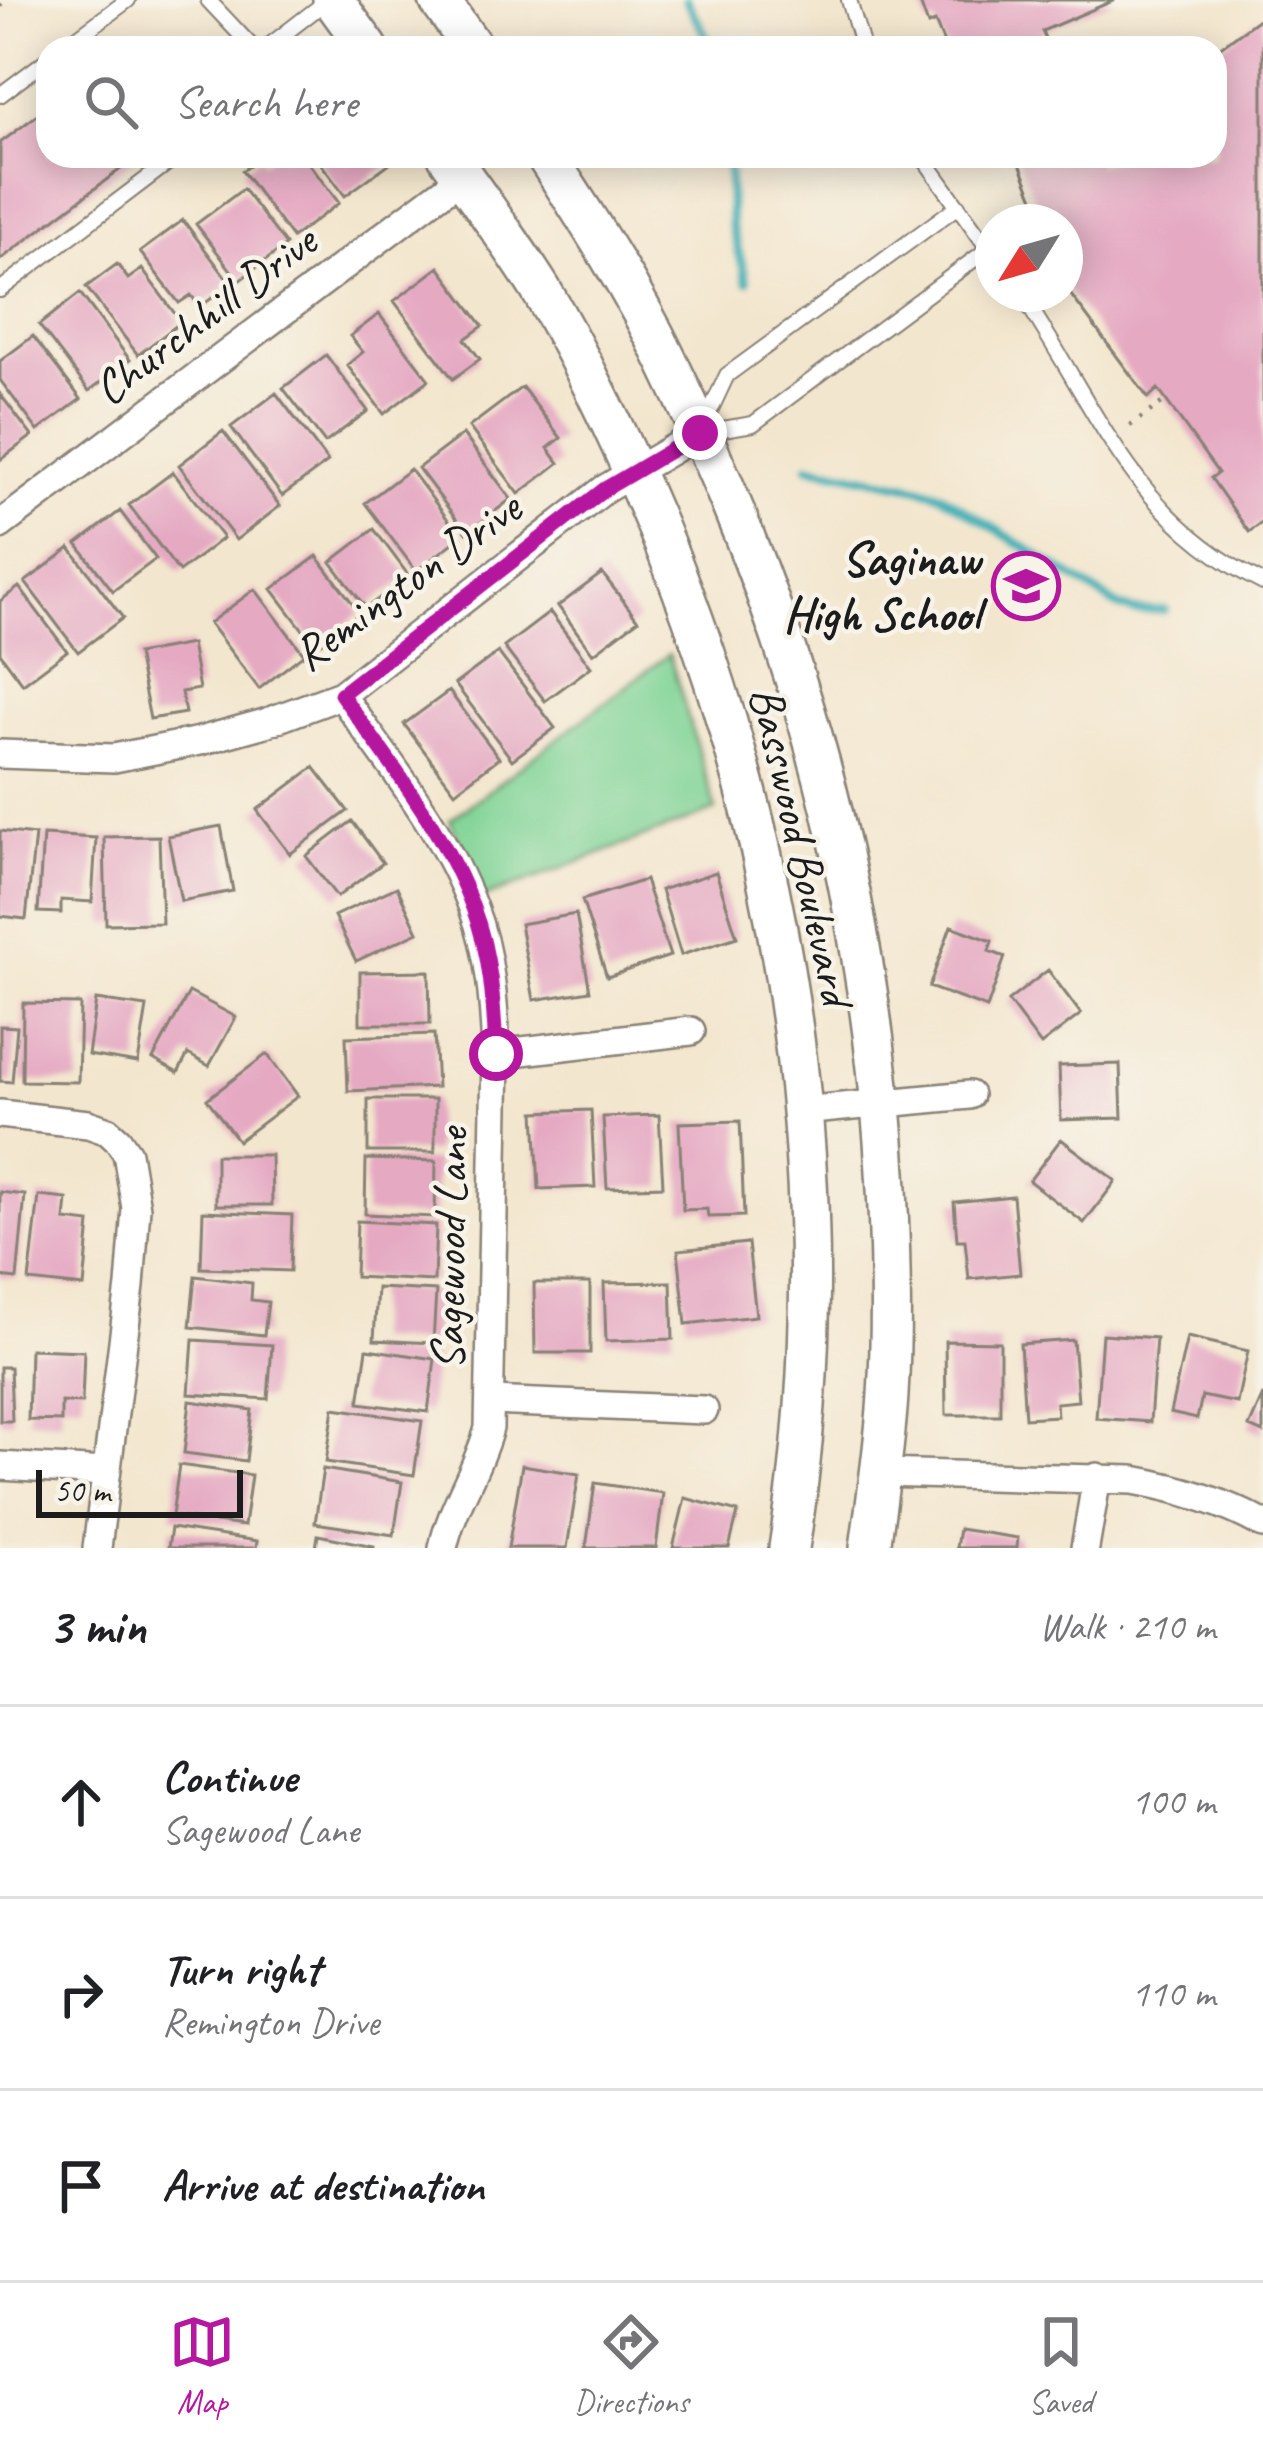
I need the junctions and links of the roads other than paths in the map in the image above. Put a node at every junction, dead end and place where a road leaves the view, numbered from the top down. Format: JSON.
{"nodes":[{"id":1,"x":128,"y":0,"type":"edge"},
{"id":2,"x":208,"y":0,"type":"edge"},
{"id":3,"x":331,"y":0,"type":"edge"},
{"id":4,"x":439,"y":0,"type":"edge"},
{"id":5,"x":849,"y":0,"type":"edge"},
{"id":6,"x":79,"y":36,"type":"edge"},
{"id":7,"x":242,"y":36,"type":"edge"},
{"id":8,"x":282,"y":36,"type":"edge"},
{"id":9,"x":359,"y":36,"type":"edge"},
{"id":10,"x":464,"y":36,"type":"edge"},
{"id":11,"x":860,"y":36,"type":"edge"},
{"id":12,"x":36,"y":68,"type":"edge"},
{"id":13,"x":0,"y":95,"type":"edge"},
{"id":14,"x":161,"y":168,"type":"edge"},
{"id":15,"x":452,"y":168,"type":"edge"},
{"id":16,"x":456,"y":168,"type":"edge"},
{"id":17,"x":554,"y":168,"type":"edge"},
{"id":18,"x":931,"y":168,"type":"edge"},
{"id":19,"x":958,"y":206,"type":"junction"},
{"id":20,"x":975,"y":230,"type":"edge"},
{"id":21,"x":975,"y":263,"type":"edge"},
{"id":22,"x":0,"y":290,"type":"edge"},
{"id":23,"x":1033,"y":312,"type":"edge"},
{"id":24,"x":700,"y":433,"type":"junction"},
{"id":25,"x":633,"y":470,"type":"junction"},
{"id":26,"x":0,"y":525,"type":"edge"},
{"id":27,"x":1263,"y":583,"type":"edge"},
{"id":28,"x":341,"y":694,"type":"junction"},
{"id":29,"x":0,"y":754,"type":"edge"},
{"id":30,"x":691,"y":1030,"type":"dead end"},
{"id":31,"x":496,"y":1054,"type":"junction"},
{"id":32,"x":969,"y":1095,"type":"dead end"},
{"id":33,"x":881,"y":1103,"type":"junction"},
{"id":34,"x":801,"y":1111,"type":"junction"},
{"id":35,"x":0,"y":1114,"type":"edge"},
{"id":36,"x":491,"y":1401,"type":"junction"},
{"id":37,"x":704,"y":1410,"type":"dead end"},
{"id":38,"x":0,"y":1466,"type":"edge"},
{"id":39,"x":106,"y":1472,"type":"junction"},
{"id":40,"x":880,"y":1473,"type":"junction"},
{"id":41,"x":1097,"y":1477,"type":"junction"},
{"id":42,"x":1263,"y":1524,"type":"edge"},
{"id":43,"x":97,"y":1548,"type":"edge"},
{"id":44,"x":443,"y":1548,"type":"edge"},
{"id":45,"x":789,"y":1548,"type":"edge"},
{"id":46,"x":870,"y":1548,"type":"edge"},
{"id":47,"x":1085,"y":1548,"type":"edge"}],
"edges":[{"from":1,"to":6,"type":"lane"},
{"from":2,"to":7,"type":"lane"},
{"from":3,"to":8,"type":"lane"},
{"from":3,"to":9,"type":"main road"},
{"from":4,"to":10,"type":"main road"},
{"from":5,"to":11,"type":"lane"},
{"from":12,"to":13,"type":"lane"},
{"from":14,"to":22,"type":"lane"},
{"from":15,"to":26,"type":"street","name":"Churchhill Drive"},
{"from":16,"to":25,"type":"main road","name":"Basswood Boulevard"},
{"from":17,"to":24,"type":"main road","name":"Basswood Boulevard"},
{"from":18,"to":19,"type":"lane"},
{"from":19,"to":20,"type":"lane"},
{"from":19,"to":24,"type":"lane"},
{"from":21,"to":24,"type":"lane"},
{"from":23,"to":27,"type":"lane"},
{"from":24,"to":25,"type":"street","name":"Remington Drive"},
{"from":24,"to":33,"type":"main road","name":"Basswood Boulevard"},
{"from":25,"to":28,"type":"street","name":"Remington Drive"},
{"from":25,"to":34,"type":"main road","name":"Basswood Boulevard"},
{"from":28,"to":29,"type":"street","name":"Remington Drive"},
{"from":28,"to":31,"type":"street","name":"Sagewood Lane"},
{"from":30,"to":31,"type":"street"},
{"from":31,"to":36,"type":"street","name":"Sagewood Lane"},
{"from":32,"to":33,"type":"street"},
{"from":33,"to":34,"type":"street"},
{"from":33,"to":40,"type":"main road","name":"Basswood Boulevard"},
{"from":34,"to":45,"type":"main road","name":"Basswood Boulevard"},
{"from":35,"to":39,"type":"street"},
{"from":36,"to":37,"type":"street"},
{"from":36,"to":44,"type":"street","name":"Sagewood Lane"},
{"from":38,"to":39,"type":"street"},
{"from":39,"to":43,"type":"street"},
{"from":40,"to":41,"type":"street"},
{"from":40,"to":46,"type":"main road","name":"Basswood Boulevard"},
{"from":41,"to":42,"type":"street"},
{"from":41,"to":47,"type":"street"}]}
